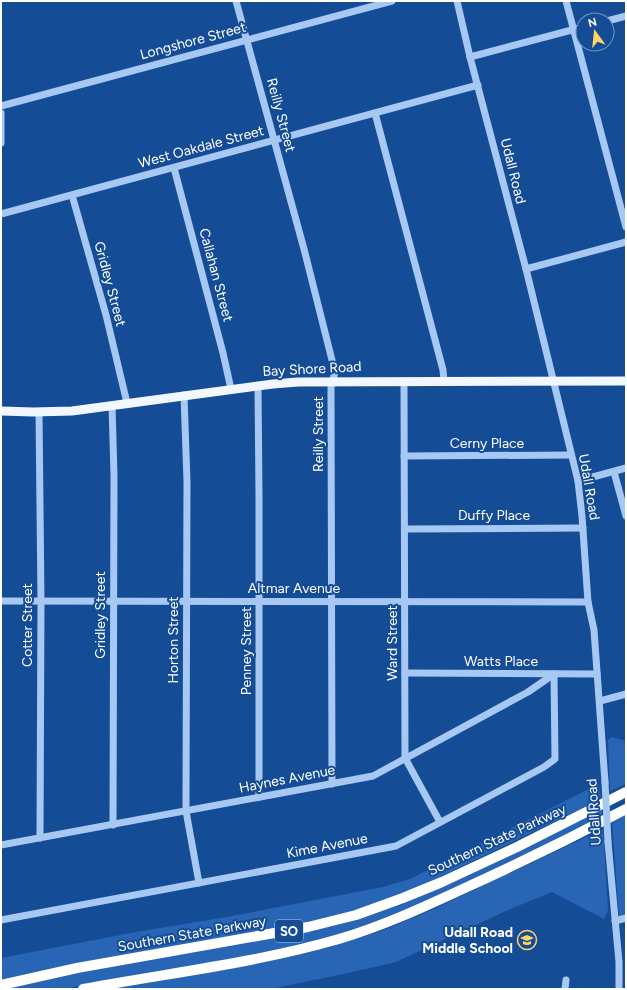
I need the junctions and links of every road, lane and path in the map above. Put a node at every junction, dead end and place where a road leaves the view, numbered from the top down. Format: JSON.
{"nodes":[{"id":1,"x":236,"y":1,"type":"edge"},
{"id":2,"x":392,"y":1,"type":"edge"},
{"id":3,"x":457,"y":1,"type":"edge"},
{"id":4,"x":566,"y":1,"type":"edge"},
{"id":5,"x":626,"y":16,"type":"edge"},
{"id":6,"x":615,"y":19,"type":"edge"},
{"id":7,"x":574,"y":30,"type":"junction"},
{"id":8,"x":247,"y":40,"type":"junction"},
{"id":9,"x":470,"y":57,"type":"junction"},
{"id":10,"x":478,"y":85,"type":"junction"},
{"id":11,"x":1,"y":106,"type":"edge"},
{"id":12,"x":1,"y":113,"type":"edge"},
{"id":13,"x":375,"y":113,"type":"junction"},
{"id":14,"x":274,"y":140,"type":"junction"},
{"id":15,"x":1,"y":143,"type":"edge"},
{"id":16,"x":174,"y":168,"type":"junction"},
{"id":17,"x":72,"y":195,"type":"junction"},
{"id":18,"x":1,"y":214,"type":"edge"},
{"id":19,"x":626,"y":226,"type":"edge"},
{"id":20,"x":626,"y":242,"type":"edge"},
{"id":21,"x":526,"y":269,"type":"junction"},
{"id":22,"x":333,"y":381,"type":"junction"},
{"id":23,"x":404,"y":381,"type":"junction"},
{"id":24,"x":444,"y":381,"type":"junction"},
{"id":25,"x":553,"y":381,"type":"junction"},
{"id":26,"x":626,"y":381,"type":"edge"},
{"id":27,"x":258,"y":386,"type":"junction"},
{"id":28,"x":231,"y":389,"type":"junction"},
{"id":29,"x":184,"y":395,"type":"junction"},
{"id":30,"x":127,"y":403,"type":"junction"},
{"id":31,"x":112,"y":405,"type":"junction"},
{"id":32,"x":1,"y":411,"type":"edge"},
{"id":33,"x":39,"y":412,"type":"junction"},
{"id":34,"x":571,"y":455,"type":"junction"},
{"id":35,"x":404,"y":456,"type":"junction"},
{"id":36,"x":626,"y":468,"type":"edge"},
{"id":37,"x":614,"y":472,"type":"junction"},
{"id":38,"x":578,"y":482,"type":"junction"},
{"id":39,"x":626,"y":516,"type":"edge"},
{"id":40,"x":583,"y":528,"type":"junction"},
{"id":41,"x":405,"y":529,"type":"junction"},
{"id":42,"x":1,"y":601,"type":"edge"},
{"id":43,"x":41,"y":601,"type":"junction"},
{"id":44,"x":259,"y":601,"type":"junction"},
{"id":45,"x":332,"y":601,"type":"junction"},
{"id":46,"x":405,"y":601,"type":"junction"},
{"id":47,"x":113,"y":602,"type":"junction"},
{"id":48,"x":186,"y":602,"type":"junction"},
{"id":49,"x":588,"y":602,"type":"junction"},
{"id":50,"x":405,"y":673,"type":"junction"},
{"id":51,"x":554,"y":674,"type":"junction"},
{"id":52,"x":597,"y":674,"type":"junction"},
{"id":53,"x":626,"y":694,"type":"edge"},
{"id":54,"x":600,"y":701,"type":"junction"},
{"id":55,"x":405,"y":758,"type":"junction"},
{"id":56,"x":332,"y":784,"type":"junction"},
{"id":57,"x":626,"y":792,"type":"edge"},
{"id":58,"x":259,"y":797,"type":"junction"},
{"id":59,"x":626,"y":809,"type":"edge"},
{"id":60,"x":186,"y":811,"type":"junction"},
{"id":61,"x":440,"y":822,"type":"junction"},
{"id":62,"x":113,"y":825,"type":"junction"},
{"id":63,"x":40,"y":838,"type":"junction"},
{"id":64,"x":1,"y":845,"type":"edge"},
{"id":65,"x":199,"y":883,"type":"junction"},
{"id":66,"x":626,"y":918,"type":"edge"},
{"id":67,"x":1,"y":920,"type":"edge"},
{"id":68,"x":615,"y":921,"type":"junction"},
{"id":69,"x":566,"y":980,"type":"dead end"},
{"id":70,"x":1,"y":985,"type":"edge"},
{"id":71,"x":83,"y":989,"type":"edge"},
{"id":72,"x":566,"y":989,"type":"edge"},
{"id":73,"x":619,"y":989,"type":"edge"}],
"edges":[{"from":1,"to":8,"type":"street","name":"Reilly Street"},
{"from":2,"to":8,"type":"street","name":"Longshore Street"},
{"from":3,"to":9,"type":"street","name":"Udall Road"},
{"from":4,"to":7,"type":"street"},
{"from":5,"to":6,"type":"street"},
{"from":7,"to":9,"type":"street"},
{"from":7,"to":19,"type":"street"},
{"from":8,"to":11,"type":"street","name":"Longshore Street"},
{"from":8,"to":14,"type":"street","name":"Reilly Street"},
{"from":9,"to":10,"type":"street","name":"Udall Road"},
{"from":10,"to":13,"type":"street","name":"West Oakdale Street"},
{"from":10,"to":21,"type":"street","name":"Udall Road"},
{"from":12,"to":15,"type":"street"},
{"from":13,"to":14,"type":"street","name":"West Oakdale Street"},
{"from":13,"to":24,"type":"street"},
{"from":14,"to":16,"type":"street","name":"West Oakdale Street"},
{"from":14,"to":22,"type":"street","name":"Reilly Street"},
{"from":16,"to":17,"type":"street","name":"West Oakdale Street"},
{"from":16,"to":28,"type":"street","name":"Callahan Street"},
{"from":17,"to":18,"type":"street","name":"West Oakdale Street"},
{"from":17,"to":30,"type":"street","name":"Gridley Street"},
{"from":20,"to":21,"type":"street"},
{"from":21,"to":25,"type":"street","name":"Udall Road"},
{"from":22,"to":23,"type":"main road","name":"Bay Shore Road"},
{"from":22,"to":27,"type":"main road","name":"Bay Shore Road"},
{"from":22,"to":45,"type":"street","name":"Reilly Street"},
{"from":23,"to":24,"type":"main road","name":"Bay Shore Road"},
{"from":23,"to":35,"type":"street","name":"Ward Street"},
{"from":24,"to":25,"type":"main road","name":"Bay Shore Road"},
{"from":25,"to":26,"type":"main road","name":"Bay Shore Road"},
{"from":25,"to":34,"type":"street","name":"Udall Road"},
{"from":27,"to":28,"type":"main road","name":"Bay Shore Road"},
{"from":27,"to":44,"type":"street","name":"Penney Street"},
{"from":28,"to":29,"type":"main road","name":"Bay Shore Road"},
{"from":29,"to":30,"type":"main road","name":"Bay Shore Road"},
{"from":29,"to":48,"type":"street","name":"Horton Street"},
{"from":30,"to":31,"type":"main road","name":"Bay Shore Road"},
{"from":31,"to":33,"type":"main road","name":"Bay Shore Road"},
{"from":31,"to":47,"type":"street","name":"Gridley Street"},
{"from":32,"to":33,"type":"main road","name":"Bay Shore Road"},
{"from":33,"to":43,"type":"street","name":"Cotter Street"},
{"from":34,"to":35,"type":"street","name":"Cerny Place"},
{"from":34,"to":38,"type":"street","name":"Udall Road"},
{"from":35,"to":41,"type":"street","name":"Ward Street"},
{"from":36,"to":37,"type":"street"},
{"from":37,"to":38,"type":"street"},
{"from":37,"to":39,"type":"street"},
{"from":38,"to":40,"type":"street","name":"Udall Road"},
{"from":40,"to":41,"type":"street","name":"Duffy Place"},
{"from":40,"to":49,"type":"street","name":"Udall Road"},
{"from":41,"to":46,"type":"street","name":"Ward Street"},
{"from":42,"to":43,"type":"street","name":"Altmar Avenue"},
{"from":43,"to":47,"type":"street","name":"Altmar Avenue"},
{"from":43,"to":63,"type":"street","name":"Cotter Street"},
{"from":44,"to":45,"type":"street","name":"Altmar Avenue"},
{"from":44,"to":48,"type":"street","name":"Altmar Avenue"},
{"from":44,"to":58,"type":"street","name":"Penney Street"},
{"from":45,"to":46,"type":"street","name":"Altmar Avenue"},
{"from":45,"to":56,"type":"street","name":"Reilly Street"},
{"from":46,"to":49,"type":"street","name":"Altmar Avenue"},
{"from":46,"to":50,"type":"street","name":"Ward Street"},
{"from":47,"to":48,"type":"street","name":"Altmar Avenue"},
{"from":47,"to":62,"type":"street","name":"Gridley Street"},
{"from":48,"to":60,"type":"street","name":"Horton Street"},
{"from":49,"to":52,"type":"street","name":"Udall Road"},
{"from":50,"to":51,"type":"street","name":"Watts Place"},
{"from":50,"to":55,"type":"street","name":"Ward Street"},
{"from":51,"to":52,"type":"street","name":"Watts Place"},
{"from":51,"to":55,"type":"street","name":"Haynes Avenue"},
{"from":51,"to":61,"type":"street","name":"Kime Avenue"},
{"from":52,"to":54,"type":"street","name":"Udall Road"},
{"from":53,"to":54,"type":"street"},
{"from":54,"to":68,"type":"street","name":"Udall Road","bridge":true},
{"from":55,"to":56,"type":"street","name":"Haynes Avenue"},
{"from":55,"to":61,"type":"street","name":"Ward Street"},
{"from":56,"to":58,"type":"street","name":"Haynes Avenue"},
{"from":57,"to":70,"type":"highway","name":"Southern State Parkway","number":"SO"},
{"from":58,"to":60,"type":"street","name":"Haynes Avenue"},
{"from":59,"to":71,"type":"highway","name":"Southern State Parkway","number":"SO"},
{"from":60,"to":62,"type":"street","name":"Haynes Avenue"},
{"from":60,"to":65,"type":"street","name":"Horton Street"},
{"from":61,"to":65,"type":"street","name":"Kime Avenue"},
{"from":62,"to":63,"type":"street","name":"Haynes Avenue"},
{"from":63,"to":64,"type":"street","name":"Haynes Avenue"},
{"from":65,"to":67,"type":"street","name":"Kime Avenue"},
{"from":66,"to":68,"type":"street"},
{"from":68,"to":73,"type":"street","name":"Udall Road"},
{"from":69,"to":72,"type":"street"}]}
